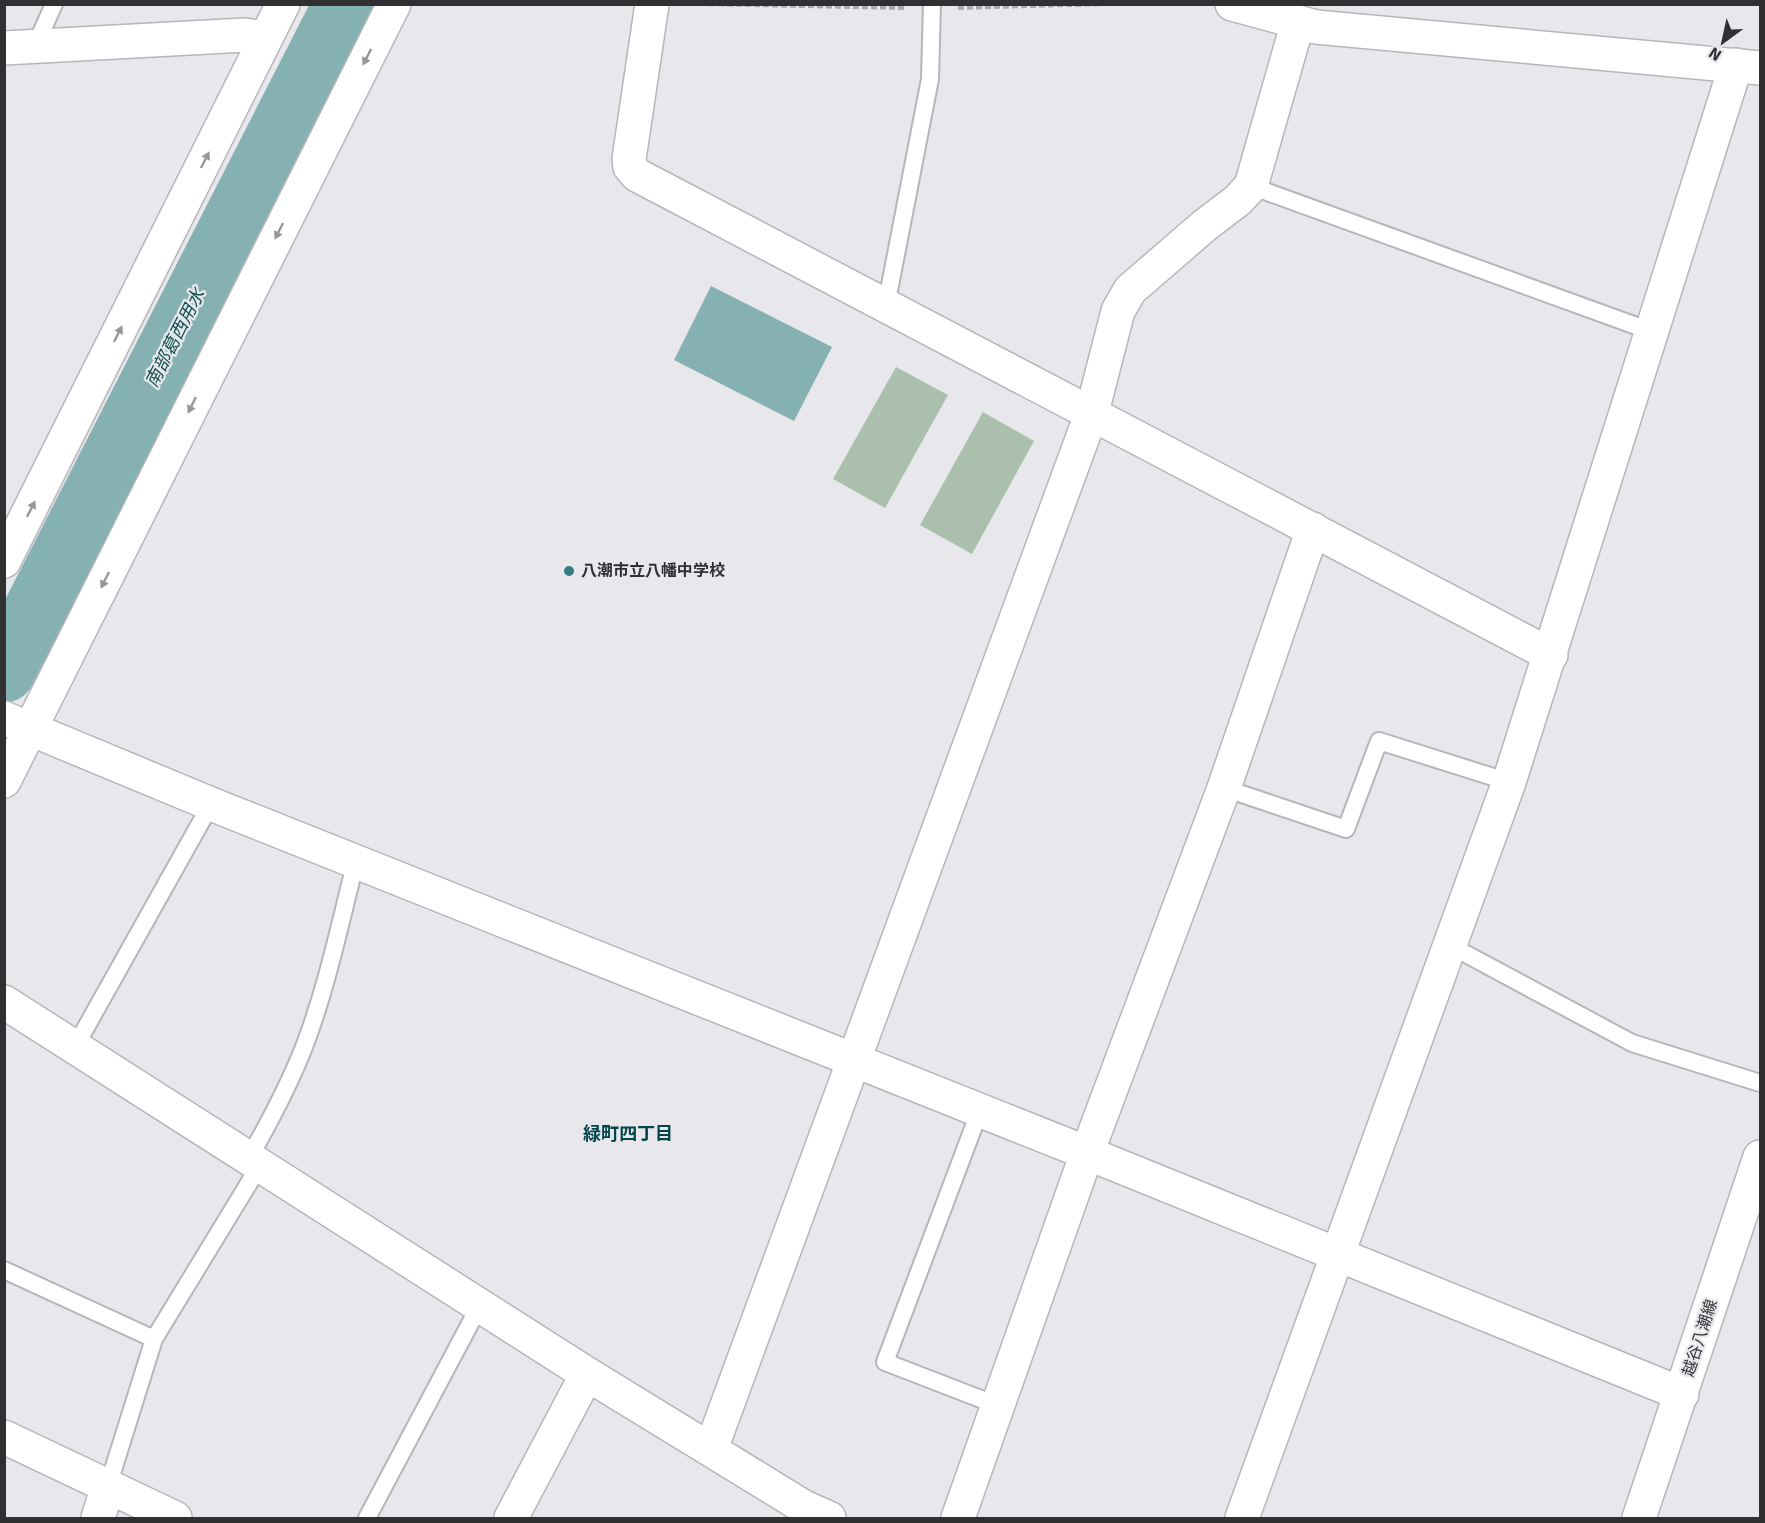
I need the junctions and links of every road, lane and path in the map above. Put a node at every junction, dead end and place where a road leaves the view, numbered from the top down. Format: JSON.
{"nodes":[{"id":1,"x":54,"y":4,"type":"edge"},
{"id":2,"x":283,"y":4,"type":"edge"},
{"id":3,"x":394,"y":4,"type":"edge"},
{"id":4,"x":652,"y":4,"type":"edge"},
{"id":5,"x":700,"y":4,"type":"edge"},
{"id":6,"x":1104,"y":4,"type":"edge"},
{"id":7,"x":1232,"y":4,"type":"edge"},
{"id":8,"x":932,"y":7,"type":"edge"},
{"id":9,"x":1268,"y":8,"type":"edge"},
{"id":10,"x":1298,"y":22,"type":"junction"},
{"id":11,"x":265,"y":39,"type":"junction"},
{"id":12,"x":38,"y":46,"type":"junction"},
{"id":13,"x":4,"y":48,"type":"edge"},
{"id":14,"x":1748,"y":67,"type":"edge"},
{"id":15,"x":1251,"y":186,"type":"junction"},
{"id":16,"x":886,"y":306,"type":"junction"},
{"id":17,"x":1653,"y":332,"type":"junction"},
{"id":18,"x":1092,"y":412,"type":"junction"},
{"id":19,"x":1313,"y":529,"type":"junction"},
{"id":20,"x":4,"y":561,"type":"edge"},
{"id":21,"x":1551,"y":655,"type":"junction"},
{"id":22,"x":18,"y":723,"type":"edge"},
{"id":23,"x":4,"y":781,"type":"edge"},
{"id":24,"x":1509,"y":782,"type":"junction"},
{"id":25,"x":1224,"y":788,"type":"junction"},
{"id":26,"x":212,"y":804,"type":"junction"},
{"id":27,"x":356,"y":861,"type":"junction"},
{"id":28,"x":1451,"y":946,"type":"junction"},
{"id":29,"x":4,"y":1002,"type":"edge"},
{"id":30,"x":75,"y":1047,"type":"junction"},
{"id":31,"x":853,"y":1059,"type":"junction"},
{"id":32,"x":1761,"y":1083,"type":"edge"},
{"id":33,"x":980,"y":1110,"type":"junction"},
{"id":34,"x":1087,"y":1153,"type":"junction"},
{"id":35,"x":1761,"y":1157,"type":"edge"},
{"id":36,"x":254,"y":1162,"type":"junction"},
{"id":37,"x":1337,"y":1256,"type":"junction"},
{"id":38,"x":4,"y":1270,"type":"edge"},
{"id":39,"x":480,"y":1305,"type":"junction"},
{"id":40,"x":154,"y":1339,"type":"junction"},
{"id":41,"x":587,"y":1374,"type":"junction"},
{"id":42,"x":1682,"y":1394,"type":"junction"},
{"id":43,"x":999,"y":1406,"type":"junction"},
{"id":44,"x":4,"y":1437,"type":"edge"},
{"id":45,"x":711,"y":1449,"type":"junction"},
{"id":46,"x":108,"y":1486,"type":"junction"},
{"id":47,"x":98,"y":1518,"type":"edge"},
{"id":48,"x":175,"y":1518,"type":"edge"},
{"id":49,"x":367,"y":1518,"type":"edge"},
{"id":50,"x":511,"y":1518,"type":"edge"},
{"id":51,"x":829,"y":1518,"type":"edge"},
{"id":52,"x":958,"y":1518,"type":"edge"},
{"id":53,"x":1242,"y":1518,"type":"edge"},
{"id":54,"x":1639,"y":1518,"type":"edge"}],
"edges":[{"from":1,"to":12,"type":"lane"},
{"from":2,"to":11,"type":"street"},
{"from":3,"to":22,"type":"street","one_way":true},
{"from":4,"to":16,"type":"street"},
{"from":5,"to":8,"type":"path"},
{"from":6,"to":8,"type":"path"},
{"from":7,"to":9,"type":"street"},
{"from":8,"to":16,"type":"lane"},
{"from":9,"to":10,"type":"street"},
{"from":10,"to":14,"type":"street"},
{"from":10,"to":15,"type":"street"},
{"from":11,"to":12,"type":"street"},
{"from":20,"to":11,"type":"street","one_way":true},
{"from":12,"to":13,"type":"street"},
{"from":14,"to":17,"type":"street"},
{"from":15,"to":17,"type":"lane"},
{"from":15,"to":18,"type":"street"},
{"from":16,"to":18,"type":"street"},
{"from":17,"to":21,"type":"street"},
{"from":18,"to":19,"type":"street"},
{"from":18,"to":31,"type":"street"},
{"from":19,"to":21,"type":"street"},
{"from":19,"to":25,"type":"street"},
{"from":21,"to":24,"type":"street"},
{"from":22,"to":23,"type":"street"},
{"from":22,"to":26,"type":"street"},
{"from":24,"to":25,"type":"lane"},
{"from":24,"to":28,"type":"street"},
{"from":25,"to":34,"type":"street"},
{"from":26,"to":27,"type":"street"},
{"from":26,"to":30,"type":"lane"},
{"from":27,"to":31,"type":"street"},
{"from":27,"to":36,"type":"lane"},
{"from":28,"to":32,"type":"lane"},
{"from":28,"to":37,"type":"street"},
{"from":29,"to":30,"type":"street"},
{"from":30,"to":36,"type":"street"},
{"from":31,"to":33,"type":"street"},
{"from":31,"to":45,"type":"street"},
{"from":33,"to":34,"type":"street"},
{"from":33,"to":43,"type":"lane"},
{"from":34,"to":37,"type":"street"},
{"from":34,"to":43,"type":"street"},
{"from":35,"to":42,"type":"street","name":"越谷八潮線"},
{"from":36,"to":39,"type":"street"},
{"from":36,"to":40,"type":"lane"},
{"from":37,"to":42,"type":"street"},
{"from":37,"to":53,"type":"street"},
{"from":38,"to":40,"type":"lane"},
{"from":39,"to":41,"type":"street"},
{"from":39,"to":49,"type":"lane"},
{"from":40,"to":46,"type":"lane"},
{"from":41,"to":45,"type":"street"},
{"from":41,"to":50,"type":"street"},
{"from":42,"to":54,"type":"street","name":"越谷八潮線"},
{"from":43,"to":52,"type":"street"},
{"from":44,"to":46,"type":"street"},
{"from":45,"to":51,"type":"street"},
{"from":46,"to":47,"type":"street"},
{"from":46,"to":48,"type":"street"}]}
